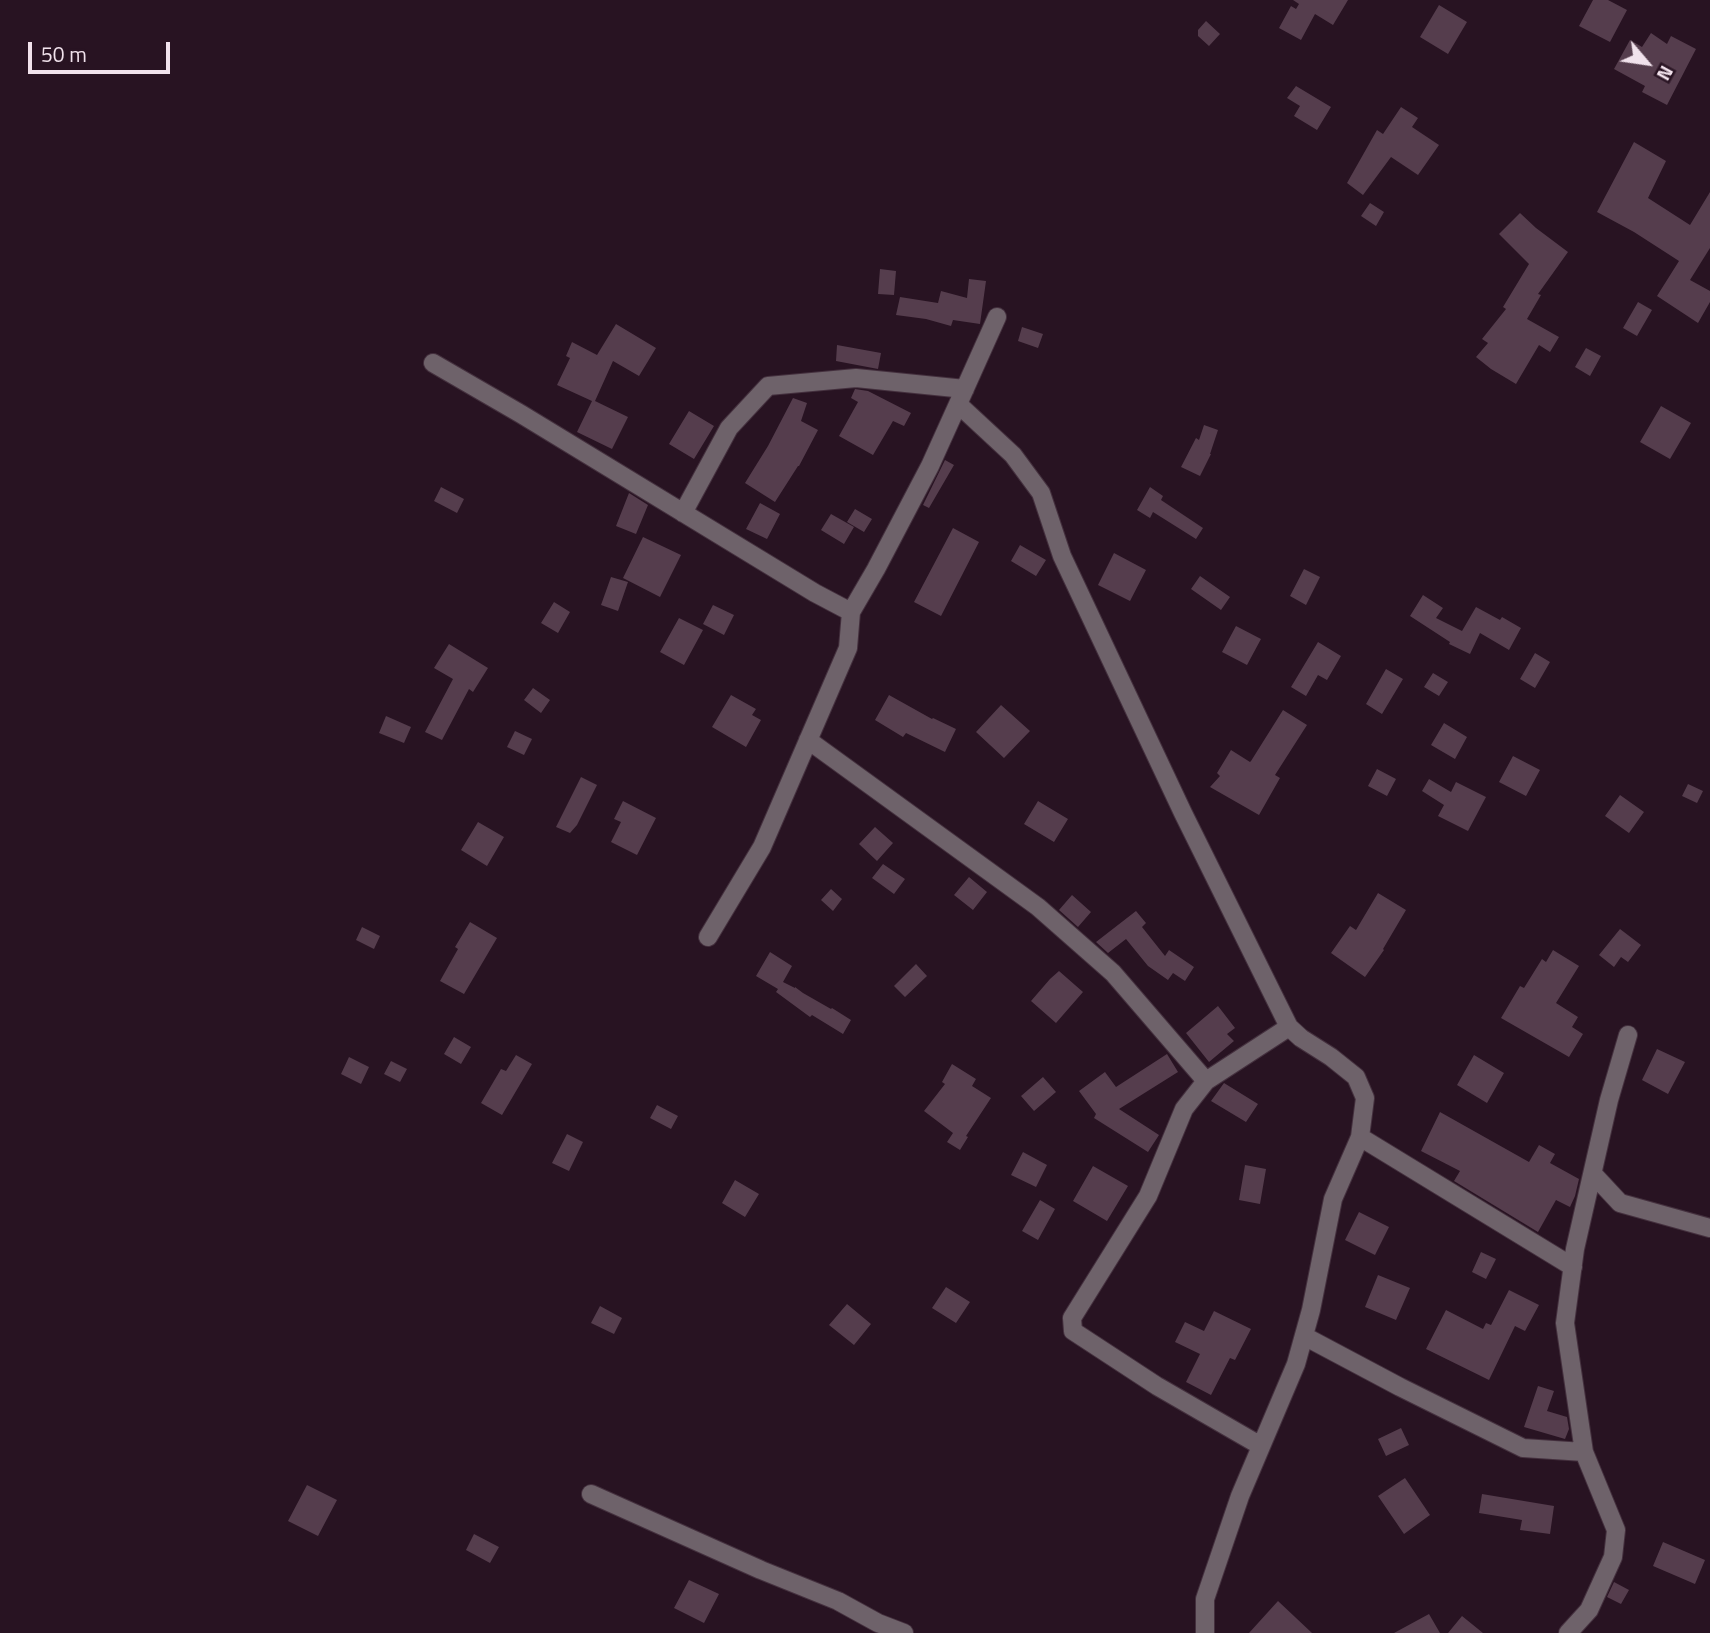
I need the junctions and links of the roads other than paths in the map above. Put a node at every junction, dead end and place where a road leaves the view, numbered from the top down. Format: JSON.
{"nodes":[{"id":1,"x":997,"y":317,"type":"dead end"},
{"id":2,"x":433,"y":363,"type":"dead end"},
{"id":3,"x":962,"y":397,"type":"junction"},
{"id":4,"x":683,"y":513,"type":"junction"},
{"id":5,"x":851,"y":612,"type":"junction"},
{"id":6,"x":808,"y":740,"type":"junction"},
{"id":7,"x":708,"y":937,"type":"dead end"},
{"id":8,"x":1289,"y":1027,"type":"junction"},
{"id":9,"x":1628,"y":1034,"type":"dead end"},
{"id":10,"x":1206,"y":1081,"type":"junction"},
{"id":11,"x":1360,"y":1137,"type":"junction"},
{"id":12,"x":1593,"y":1174,"type":"junction"},
{"id":13,"x":1710,"y":1228,"type":"edge"},
{"id":14,"x":1573,"y":1267,"type":"junction"},
{"id":15,"x":1304,"y":1336,"type":"junction"},
{"id":16,"x":1261,"y":1446,"type":"junction"},
{"id":17,"x":1584,"y":1452,"type":"junction"},
{"id":18,"x":591,"y":1494,"type":"dead end"},
{"id":19,"x":904,"y":1633,"type":"edge"},
{"id":20,"x":1205,"y":1633,"type":"edge"},
{"id":21,"x":1567,"y":1633,"type":"edge"}],
"edges":[{"from":1,"to":3,"type":"street"},
{"from":2,"to":4,"type":"street"},
{"from":3,"to":4,"type":"street"},
{"from":3,"to":5,"type":"street"},
{"from":3,"to":8,"type":"street"},
{"from":4,"to":5,"type":"street"},
{"from":5,"to":6,"type":"street"},
{"from":6,"to":7,"type":"street"},
{"from":6,"to":10,"type":"street"},
{"from":8,"to":10,"type":"street"},
{"from":8,"to":11,"type":"street"},
{"from":9,"to":12,"type":"street"},
{"from":10,"to":16,"type":"street"},
{"from":11,"to":14,"type":"street"},
{"from":11,"to":15,"type":"street"},
{"from":12,"to":13,"type":"street"},
{"from":12,"to":14,"type":"street"},
{"from":14,"to":17,"type":"street"},
{"from":15,"to":16,"type":"street"},
{"from":15,"to":17,"type":"street"},
{"from":16,"to":20,"type":"street"},
{"from":17,"to":21,"type":"street"},
{"from":18,"to":19,"type":"street"}]}
